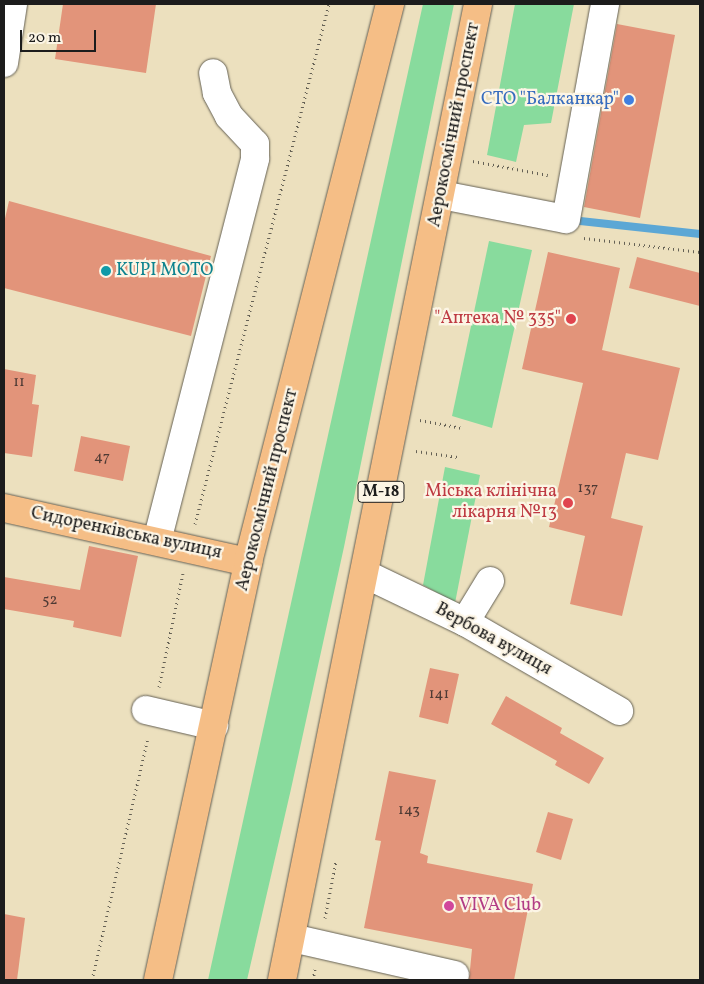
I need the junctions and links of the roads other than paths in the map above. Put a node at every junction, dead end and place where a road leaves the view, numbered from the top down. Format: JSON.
{"nodes":[{"id":1,"x":13,"y":4,"type":"edge"},
{"id":2,"x":390,"y":4,"type":"edge"},
{"id":3,"x":478,"y":4,"type":"edge"},
{"id":4,"x":605,"y":4,"type":"edge"},
{"id":5,"x":4,"y":63,"type":"edge"},
{"id":6,"x":213,"y":73,"type":"dead end"},
{"id":7,"x":442,"y":195,"type":"junction"},
{"id":8,"x":4,"y":508,"type":"edge"},
{"id":9,"x":157,"y":541,"type":"junction"},
{"id":10,"x":248,"y":562,"type":"junction"},
{"id":11,"x":365,"y":574,"type":"junction"},
{"id":12,"x":490,"y":581,"type":"dead end"},
{"id":13,"x":465,"y":622,"type":"junction"},
{"id":14,"x":150,"y":711,"type":"road end"},
{"id":15,"x":619,"y":711,"type":"dead end"},
{"id":16,"x":214,"y":726,"type":"junction"},
{"id":17,"x":292,"y":938,"type":"junction"},
{"id":18,"x":455,"y":975,"type":"dead end"},
{"id":19,"x":158,"y":980,"type":"edge"},
{"id":20,"x":282,"y":980,"type":"edge"}],
"edges":[{"from":1,"to":5,"type":"street"},
{"from":2,"to":10,"type":"main road","name":"Аерокосмічний проспект"},
{"from":3,"to":7,"type":"main road","name":"Аерокосмічний проспект","number":"М-18"},
{"from":4,"to":7,"type":"street"},
{"from":6,"to":9,"type":"street"},
{"from":7,"to":11,"type":"main road","name":"Аерокосмічний проспект","number":"М-18"},
{"from":8,"to":9,"type":"main road","name":"Сидоренківська вулиця"},
{"from":9,"to":10,"type":"main road","name":"Сидоренківська вулиця"},
{"from":10,"to":16,"type":"main road","name":"Аерокосмічний проспект"},
{"from":11,"to":13,"type":"street","name":"Вербова вулиця"},
{"from":11,"to":17,"type":"main road","name":"Аерокосмічний проспект","number":"М-18"},
{"from":12,"to":13,"type":"street"},
{"from":13,"to":15,"type":"street","name":"Вербова вулиця"},
{"from":14,"to":16,"type":"street"},
{"from":16,"to":19,"type":"main road","name":"Аерокосмічний проспект"},
{"from":17,"to":18,"type":"street"},
{"from":17,"to":20,"type":"main road","name":"Аерокосмічний проспект","number":"М-18"}]}
